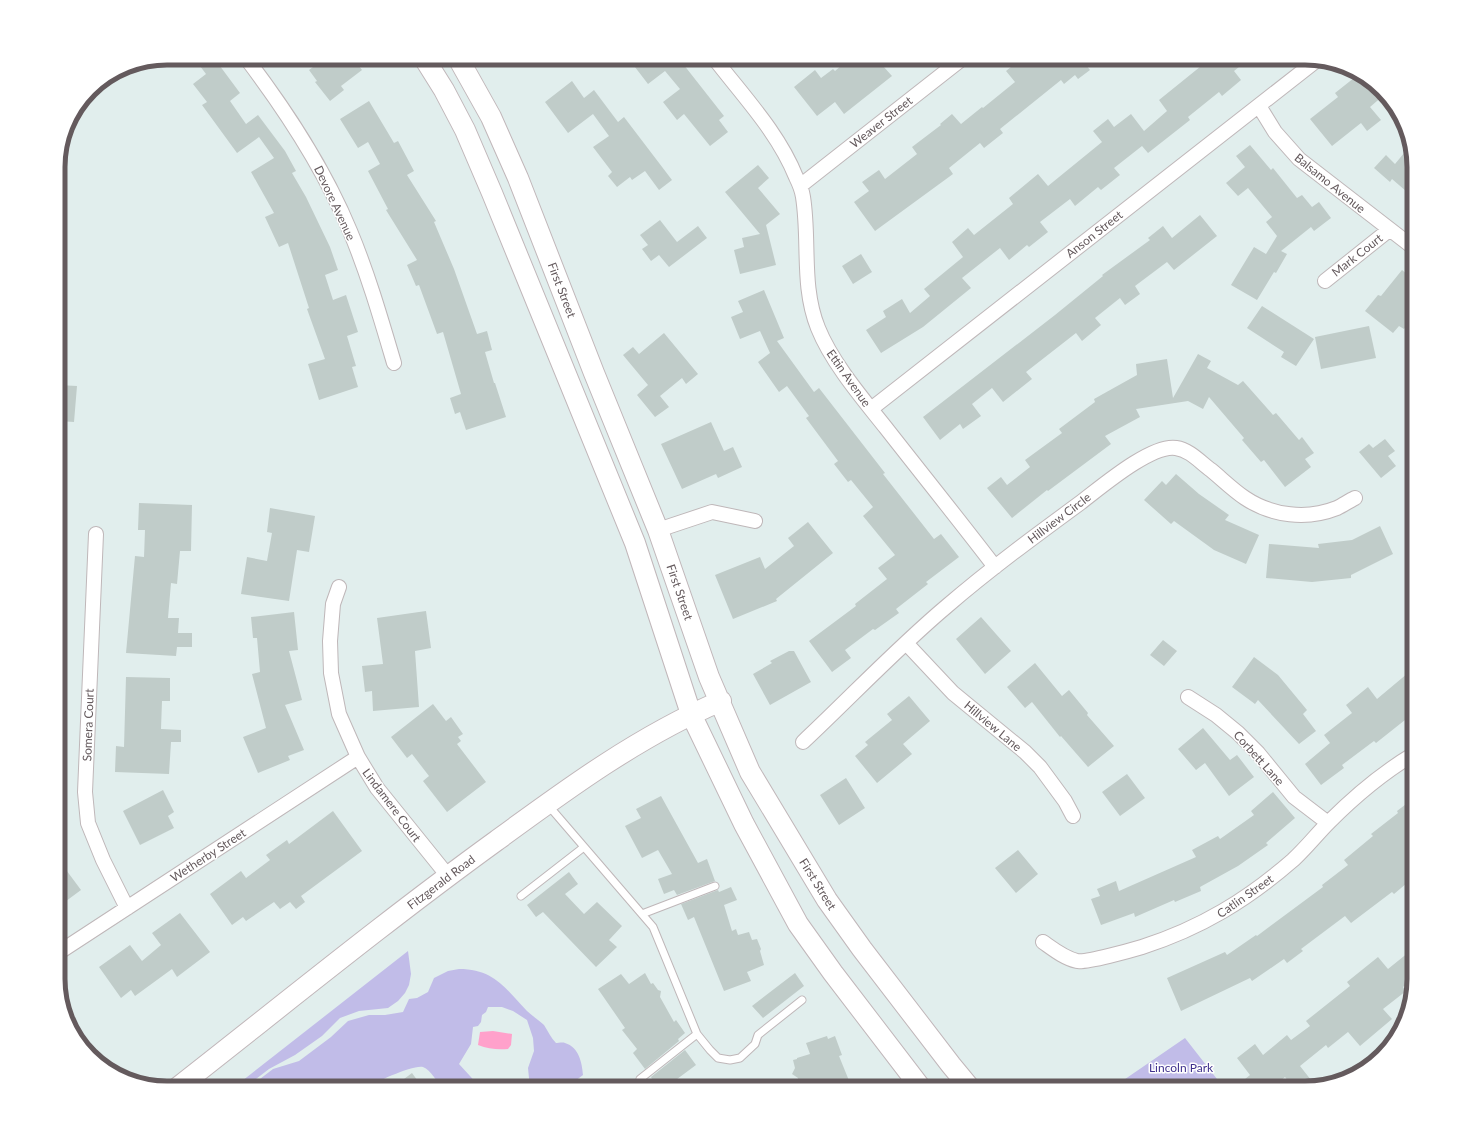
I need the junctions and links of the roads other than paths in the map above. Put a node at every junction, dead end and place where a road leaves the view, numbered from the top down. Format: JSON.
{"nodes":[{"id":1,"x":251,"y":65,"type":"edge"},
{"id":2,"x":428,"y":65,"type":"edge"},
{"id":3,"x":462,"y":65,"type":"edge"},
{"id":4,"x":719,"y":65,"type":"edge"},
{"id":5,"x":954,"y":65,"type":"edge"},
{"id":6,"x":1310,"y":65,"type":"edge"},
{"id":7,"x":1258,"y":106,"type":"junction"},
{"id":8,"x":800,"y":186,"type":"junction"},
{"id":9,"x":1389,"y":230,"type":"junction"},
{"id":10,"x":1407,"y":243,"type":"edge"},
{"id":11,"x":1325,"y":280,"type":"dead end"},
{"id":12,"x":394,"y":363,"type":"dead end"},
{"id":13,"x":871,"y":409,"type":"junction"},
{"id":14,"x":1355,"y":498,"type":"dead end"},
{"id":15,"x":755,"y":521,"type":"dead end"},
{"id":16,"x":658,"y":530,"type":"junction"},
{"id":17,"x":96,"y":534,"type":"dead end"},
{"id":18,"x":995,"y":567,"type":"junction"},
{"id":19,"x":339,"y":587,"type":"dead end"},
{"id":20,"x":906,"y":644,"type":"junction"},
{"id":21,"x":1188,"y":697,"type":"dead end"},
{"id":22,"x":721,"y":701,"type":"junction"},
{"id":23,"x":691,"y":714,"type":"junction"},
{"id":24,"x":803,"y":742,"type":"dead end"},
{"id":25,"x":358,"y":757,"type":"junction"},
{"id":26,"x":1407,"y":758,"type":"edge"},
{"id":27,"x":547,"y":804,"type":"junction"},
{"id":28,"x":1073,"y":816,"type":"dead end"},
{"id":29,"x":1328,"y":823,"type":"junction"},
{"id":30,"x":584,"y":847,"type":"junction"},
{"id":31,"x":448,"y":876,"type":"junction"},
{"id":32,"x":715,"y":886,"type":"dead end"},
{"id":33,"x":521,"y":896,"type":"dead end"},
{"id":34,"x":127,"y":908,"type":"junction"},
{"id":35,"x":642,"y":914,"type":"junction"},
{"id":36,"x":1043,"y":942,"type":"dead end"},
{"id":37,"x":65,"y":948,"type":"edge"},
{"id":38,"x":802,"y":1000,"type":"dead end"},
{"id":39,"x":697,"y":1034,"type":"junction"},
{"id":40,"x":640,"y":1079,"type":"dead end"},
{"id":41,"x":186,"y":1081,"type":"edge"},
{"id":42,"x":916,"y":1081,"type":"edge"},
{"id":43,"x":964,"y":1081,"type":"edge"}],
"edges":[{"from":1,"to":12,"type":"street","name":"Devore Avenue"},
{"from":2,"to":23,"type":"main road"},
{"from":3,"to":16,"type":"main road","name":"First Street"},
{"from":4,"to":8,"type":"street","name":"Ettin Avenue"},
{"from":5,"to":8,"type":"street","name":"Weaver Street"},
{"from":6,"to":7,"type":"street","name":"Anson Street"},
{"from":7,"to":9,"type":"street","name":"Balsamo Avenue"},
{"from":7,"to":13,"type":"street","name":"Anson Street"},
{"from":8,"to":13,"type":"street","name":"Ettin Avenue"},
{"from":9,"to":10,"type":"street","name":"Balsamo Avenue"},
{"from":9,"to":11,"type":"street","name":"Mark Court"},
{"from":13,"to":18,"type":"street","name":"Ettin Avenue"},
{"from":14,"to":18,"type":"street","name":"Hillview Circle"},
{"from":15,"to":16,"type":"street"},
{"from":16,"to":22,"type":"main road","name":"First Street"},
{"from":17,"to":34,"type":"street","name":"Somera Court"},
{"from":18,"to":20,"type":"street","name":"Hillview Circle"},
{"from":19,"to":25,"type":"street","name":"Lindamere Court"},
{"from":20,"to":24,"type":"street","name":"Hillview Circle"},
{"from":20,"to":28,"type":"street","name":"Hillview Lane"},
{"from":21,"to":29,"type":"street","name":"Corbett Lane"},
{"from":22,"to":23,"type":"main road","name":"Fitzgerald Road"},
{"from":22,"to":43,"type":"main road","name":"First Street"},
{"from":23,"to":27,"type":"main road","name":"Fitzgerald Road"},
{"from":23,"to":42,"type":"main road"},
{"from":25,"to":31,"type":"street","name":"Lindamere Court"},
{"from":25,"to":34,"type":"street","name":"Wetherby Street"},
{"from":26,"to":29,"type":"street","name":"Catlin Street"},
{"from":27,"to":30,"type":"lane"},
{"from":27,"to":31,"type":"main road","name":"Fitzgerald Road"},
{"from":29,"to":36,"type":"street","name":"Catlin Street"},
{"from":30,"to":33,"type":"lane"},
{"from":30,"to":35,"type":"lane"},
{"from":31,"to":41,"type":"main road","name":"Fitzgerald Road"},
{"from":32,"to":35,"type":"lane"},
{"from":34,"to":37,"type":"street","name":"Wetherby Street"},
{"from":35,"to":39,"type":"lane"},
{"from":38,"to":39,"type":"lane"},
{"from":39,"to":40,"type":"lane"}]}
